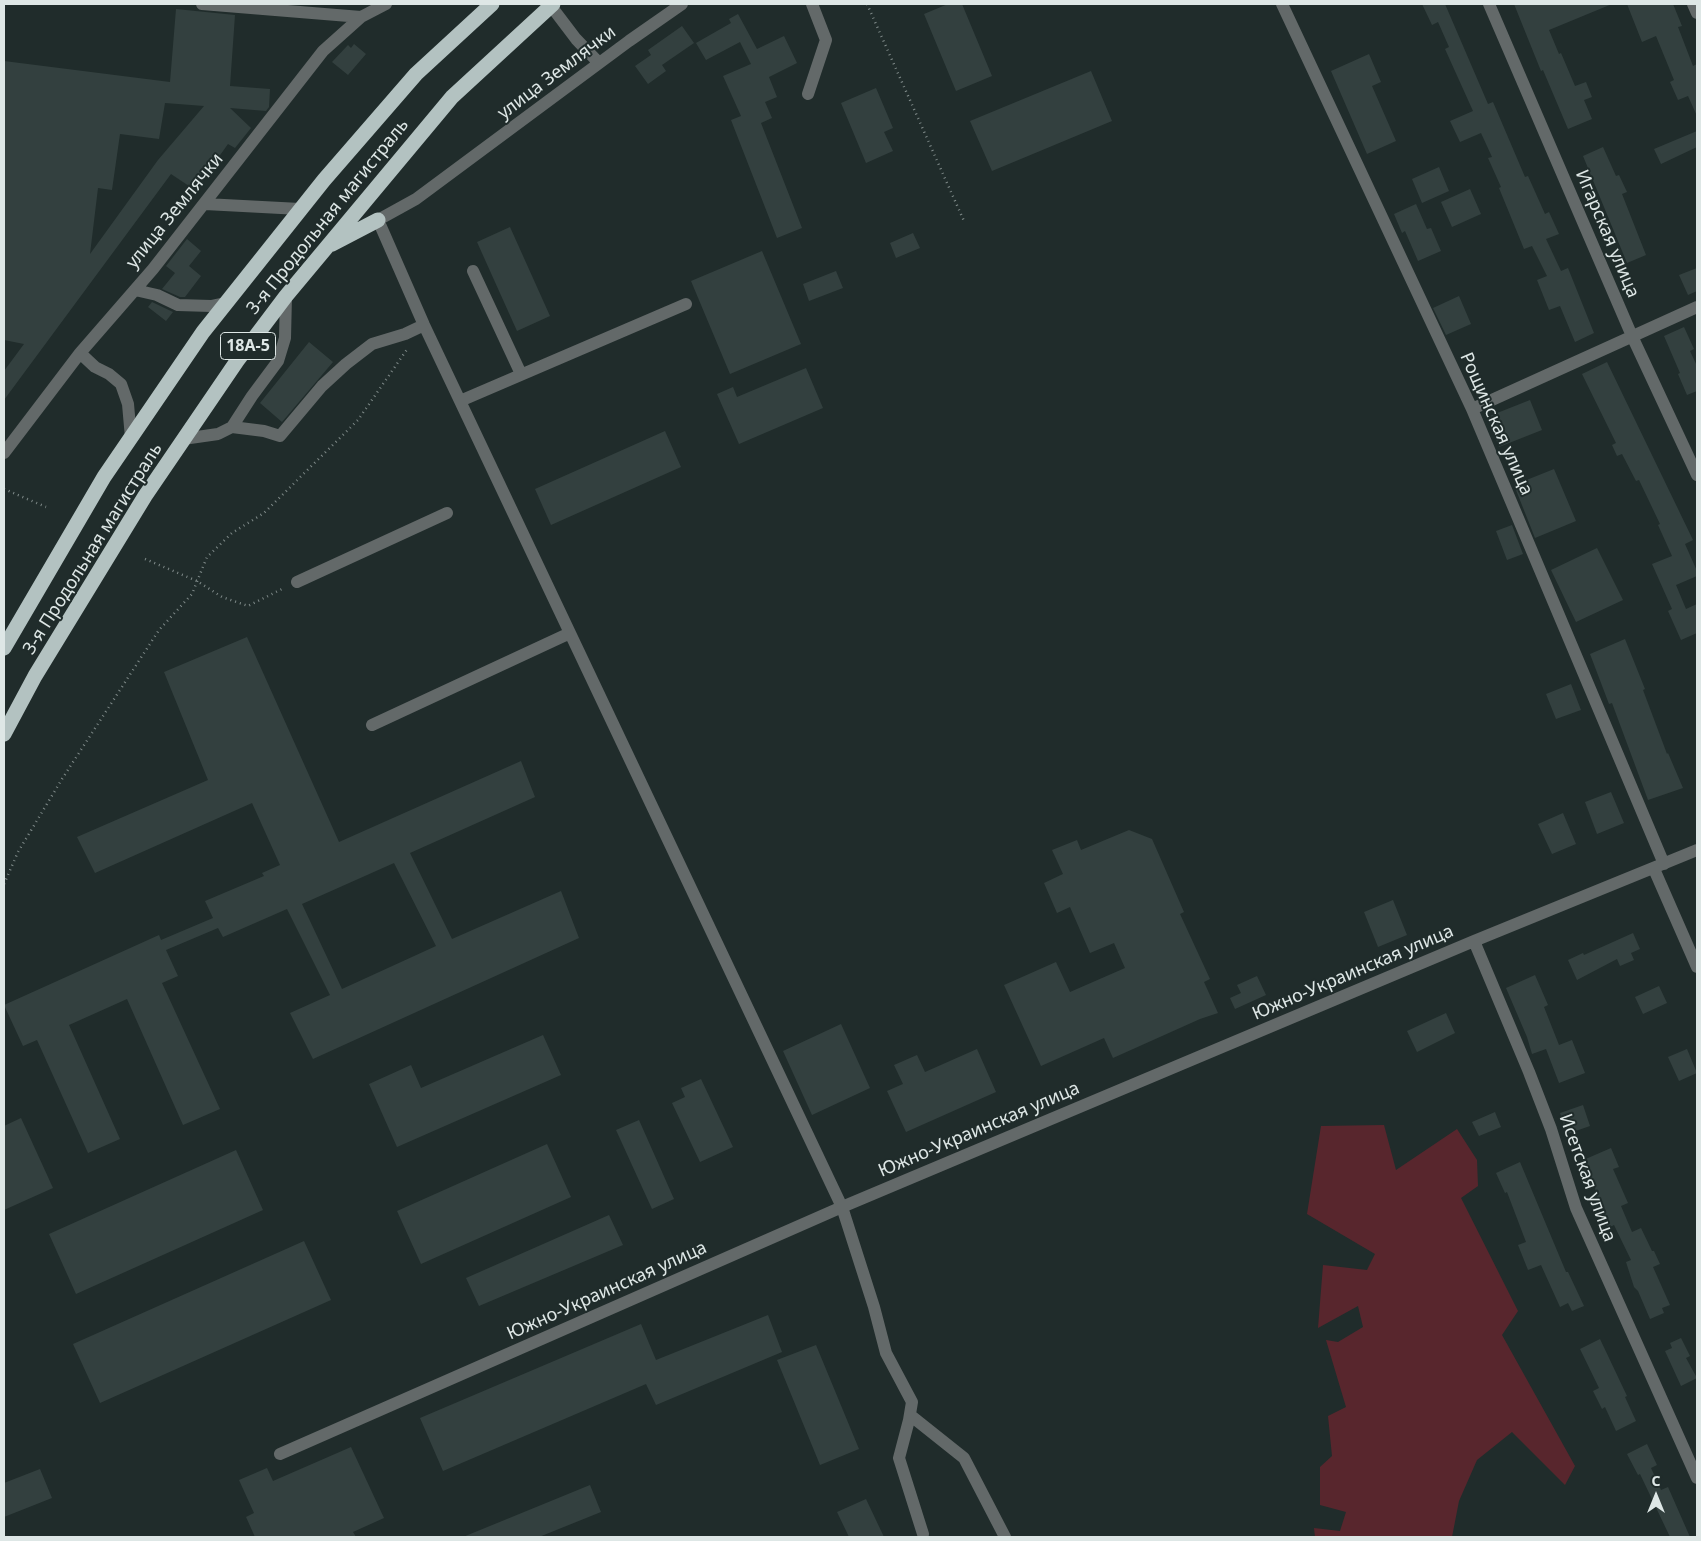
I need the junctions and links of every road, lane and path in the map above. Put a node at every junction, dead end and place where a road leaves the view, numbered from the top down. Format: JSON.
{"nodes":[{"id":1,"x":202,"y":4,"type":"edge"},
{"id":2,"x":386,"y":4,"type":"edge"},
{"id":3,"x":492,"y":4,"type":"edge"},
{"id":4,"x":682,"y":4,"type":"edge"},
{"id":5,"x":812,"y":4,"type":"edge"},
{"id":6,"x":867,"y":4,"type":"edge"},
{"id":7,"x":1282,"y":4,"type":"edge"},
{"id":8,"x":1489,"y":4,"type":"edge"},
{"id":9,"x":1693,"y":4,"type":"edge"},
{"id":10,"x":552,"y":5,"type":"edge"},
{"id":11,"x":1697,"y":13,"type":"edge"},
{"id":12,"x":361,"y":17,"type":"junction"},
{"id":13,"x":599,"y":63,"type":"junction"},
{"id":14,"x":808,"y":94,"type":"dead end"},
{"id":15,"x":205,"y":204,"type":"junction"},
{"id":16,"x":300,"y":210,"type":"junction"},
{"id":17,"x":378,"y":220,"type":"junction"},
{"id":18,"x":964,"y":221,"type":"dead end"},
{"id":19,"x":326,"y":247,"type":"junction"},
{"id":20,"x":473,"y":271,"type":"dead end"},
{"id":21,"x":135,"y":290,"type":"junction"},
{"id":22,"x":286,"y":296,"type":"junction"},
{"id":23,"x":225,"y":304,"type":"junction"},
{"id":24,"x":686,"y":304,"type":"dead end"},
{"id":25,"x":1697,"y":307,"type":"edge"},
{"id":26,"x":424,"y":325,"type":"junction"},
{"id":27,"x":1632,"y":336,"type":"junction"},
{"id":28,"x":80,"y":353,"type":"junction"},
{"id":29,"x":521,"y":374,"type":"junction"},
{"id":30,"x":460,"y":401,"type":"junction"},
{"id":31,"x":1472,"y":409,"type":"junction"},
{"id":32,"x":232,"y":427,"type":"junction"},
{"id":33,"x":131,"y":438,"type":"junction"},
{"id":34,"x":184,"y":440,"type":"junction"},
{"id":35,"x":4,"y":453,"type":"edge"},
{"id":36,"x":1697,"y":475,"type":"edge"},
{"id":37,"x":4,"y":489,"type":"edge"},
{"id":38,"x":46,"y":507,"type":"dead end"},
{"id":39,"x":447,"y":513,"type":"dead end"},
{"id":40,"x":145,"y":559,"type":"dead end"},
{"id":41,"x":197,"y":581,"type":"junction"},
{"id":42,"x":297,"y":582,"type":"joint"},
{"id":43,"x":570,"y":633,"type":"junction"},
{"id":44,"x":4,"y":648,"type":"edge"},
{"id":45,"x":372,"y":725,"type":"dead end"},
{"id":46,"x":4,"y":734,"type":"edge"},
{"id":47,"x":1697,"y":850,"type":"edge"},
{"id":48,"x":1659,"y":866,"type":"junction"},
{"id":49,"x":4,"y":884,"type":"edge"},
{"id":50,"x":1474,"y":941,"type":"junction"},
{"id":51,"x":1697,"y":967,"type":"edge"},
{"id":52,"x":842,"y":1207,"type":"junction"},
{"id":53,"x":910,"y":1415,"type":"junction"},
{"id":54,"x":280,"y":1454,"type":"dead end"},
{"id":55,"x":1697,"y":1478,"type":"edge"},
{"id":56,"x":923,"y":1534,"type":"dead end"},
{"id":57,"x":1005,"y":1537,"type":"edge"}],
"edges":[{"from":1,"to":12,"type":"street"},
{"from":2,"to":12,"type":"street","name":"улица Землячки"},
{"from":3,"to":16,"type":"highway","name":"3-я Продольная магистраль","number":"18А-5"},
{"from":4,"to":13,"type":"street","name":"улица Землячки"},
{"from":5,"to":14,"type":"street"},
{"from":6,"to":18,"type":"path"},
{"from":7,"to":31,"type":"street","name":"Рощинская улица"},
{"from":8,"to":27,"type":"street","name":"Игарская улица"},
{"from":9,"to":11,"type":"street"},
{"from":10,"to":13,"type":"street"},
{"from":10,"to":19,"type":"highway","name":"3-я Продольная магистраль","number":"18А-5"},
{"from":12,"to":15,"type":"street","name":"улица Землячки"},
{"from":13,"to":17,"type":"street","name":"улица Землячки"},
{"from":15,"to":16,"type":"street"},
{"from":15,"to":21,"type":"street","name":"улица Землячки"},
{"from":16,"to":23,"type":"highway","name":"3-я Продольная магистраль","number":"18А-5"},
{"from":17,"to":19,"type":"highway"},
{"from":17,"to":26,"type":"street"},
{"from":19,"to":22,"type":"highway","name":"3-я Продольная магистраль","number":"18А-5"},
{"from":20,"to":29,"type":"street"},
{"from":21,"to":23,"type":"street"},
{"from":21,"to":28,"type":"street","name":"улица Землячки"},
{"from":22,"to":32,"type":"street"},
{"from":22,"to":34,"type":"highway","name":"3-я Продольная магистраль","number":"18А-5"},
{"from":23,"to":33,"type":"highway","name":"3-я Продольная магистраль","number":"18А-5"},
{"from":24,"to":29,"type":"street"},
{"from":25,"to":27,"type":"street"},
{"from":26,"to":30,"type":"street"},
{"from":26,"to":32,"type":"street"},
{"from":26,"to":41,"type":"path"},
{"from":27,"to":31,"type":"street"},
{"from":27,"to":36,"type":"street","name":"Игарская улица"},
{"from":28,"to":33,"type":"street"},
{"from":28,"to":35,"type":"street","name":"улица Землячки"},
{"from":29,"to":30,"type":"street"},
{"from":30,"to":43,"type":"street"},
{"from":31,"to":48,"type":"street","name":"Рощинская улица"},
{"from":32,"to":34,"type":"street"},
{"from":33,"to":44,"type":"highway","name":"3-я Продольная магистраль","number":"18А-5"},
{"from":34,"to":46,"type":"highway","name":"3-я Продольная магистраль","number":"18А-5"},
{"from":37,"to":38,"type":"path"},
{"from":39,"to":42,"type":"street"},
{"from":40,"to":41,"type":"path"},
{"from":41,"to":42,"type":"path"},
{"from":41,"to":49,"type":"path"},
{"from":43,"to":45,"type":"street"},
{"from":43,"to":52,"type":"street"},
{"from":47,"to":48,"type":"street","name":"Южно-Украинская улица"},
{"from":48,"to":50,"type":"street","name":"Южно-Украинская улица"},
{"from":48,"to":51,"type":"street","name":"Рощинская улица"},
{"from":50,"to":52,"type":"street","name":"Южно-Украинская улица"},
{"from":50,"to":55,"type":"street","name":"Исетская улица"},
{"from":52,"to":53,"type":"street"},
{"from":52,"to":54,"type":"street","name":"Южно-Украинская улица"},
{"from":53,"to":56,"type":"street"},
{"from":53,"to":57,"type":"street"}]}
